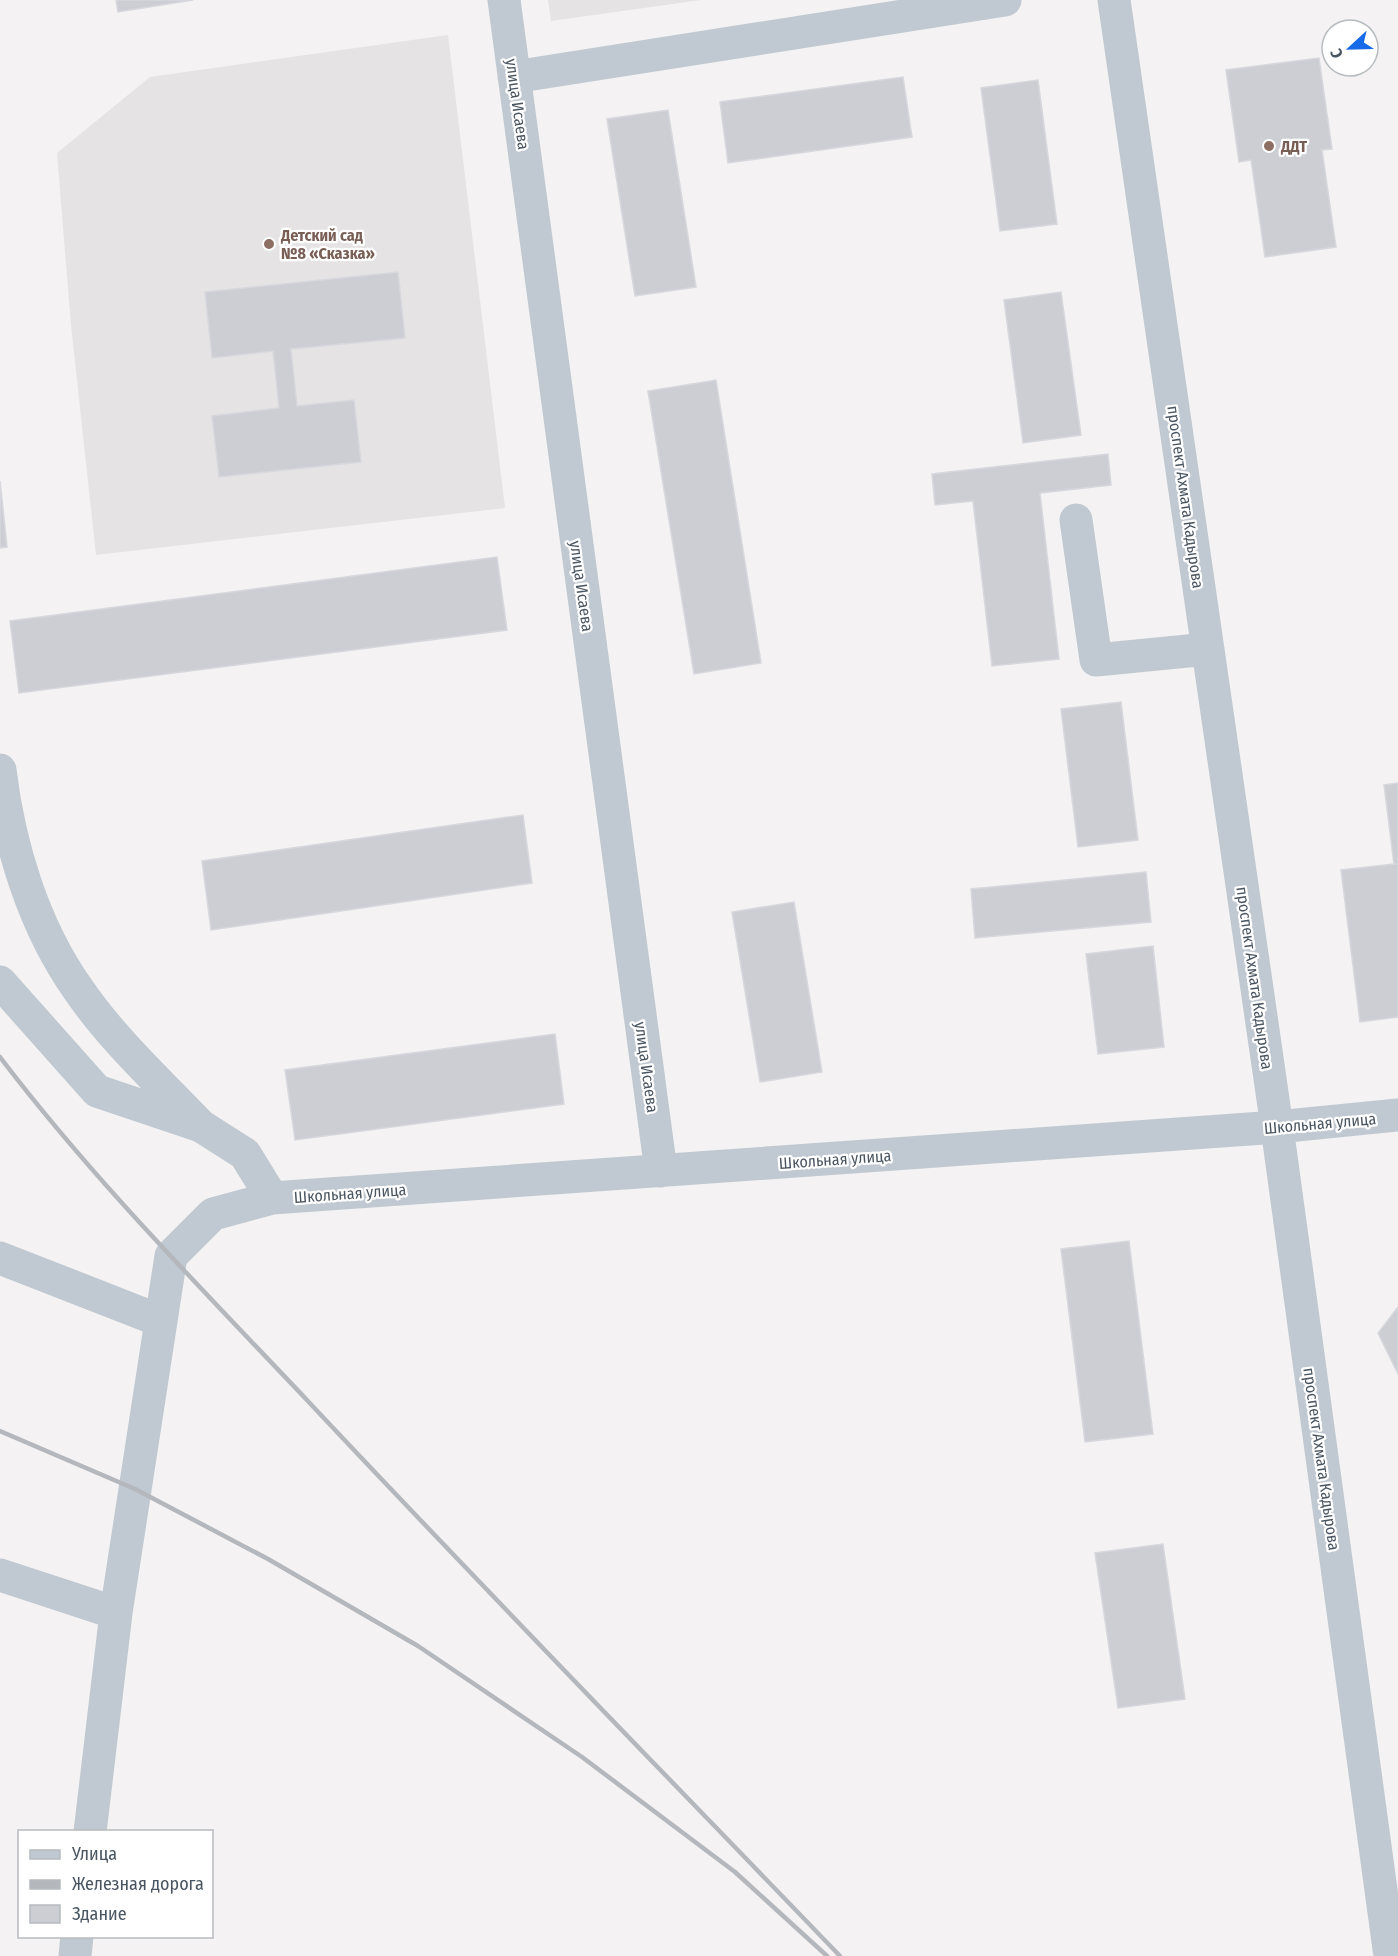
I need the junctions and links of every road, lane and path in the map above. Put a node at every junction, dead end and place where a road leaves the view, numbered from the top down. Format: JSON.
{"nodes":[{"id":1,"x":504,"y":0,"type":"edge"},
{"id":2,"x":1005,"y":0,"type":"edge"},
{"id":3,"x":1114,"y":0,"type":"edge"},
{"id":4,"x":514,"y":76,"type":"junction"},
{"id":5,"x":1076,"y":520,"type":"dead end"},
{"id":6,"x":1208,"y":649,"type":"junction"},
{"id":7,"x":0,"y":770,"type":"edge"},
{"id":8,"x":0,"y":982,"type":"edge"},
{"id":9,"x":1398,"y":1116,"type":"edge"},
{"id":10,"x":201,"y":1126,"type":"junction"},
{"id":11,"x":1277,"y":1127,"type":"junction"},
{"id":12,"x":661,"y":1171,"type":"junction"},
{"id":13,"x":272,"y":1198,"type":"junction"},
{"id":14,"x":0,"y":1258,"type":"edge"},
{"id":15,"x":161,"y":1321,"type":"junction"},
{"id":16,"x":0,"y":1575,"type":"edge"},
{"id":17,"x":116,"y":1613,"type":"junction"},
{"id":18,"x":90,"y":1830,"type":"edge"},
{"id":19,"x":77,"y":1938,"type":"edge"},
{"id":20,"x":75,"y":1956,"type":"edge"},
{"id":21,"x":1390,"y":1956,"type":"edge"}],
"edges":[{"from":1,"to":4,"type":"street","name":"улица Исаева"},
{"from":2,"to":4,"type":"street"},
{"from":3,"to":6,"type":"street","name":"проспект Ахмата Кадырова"},
{"from":4,"to":12,"type":"street","name":"улица Исаева"},
{"from":5,"to":6,"type":"street"},
{"from":6,"to":11,"type":"street","name":"проспект Ахмата Кадырова"},
{"from":7,"to":10,"type":"street"},
{"from":8,"to":10,"type":"street"},
{"from":9,"to":11,"type":"street","name":"Школьная улица"},
{"from":10,"to":13,"type":"street"},
{"from":11,"to":12,"type":"street","name":"Школьная улица"},
{"from":11,"to":21,"type":"street","name":"проспект Ахмата Кадырова"},
{"from":12,"to":13,"type":"street","name":"Школьная улица"},
{"from":13,"to":15,"type":"street","name":"Школьная улица"},
{"from":14,"to":15,"type":"street"},
{"from":15,"to":17,"type":"street","name":"Школьная улица"},
{"from":16,"to":17,"type":"street"},
{"from":17,"to":18,"type":"street","name":"Школьная улица"},
{"from":19,"to":20,"type":"street"}]}
